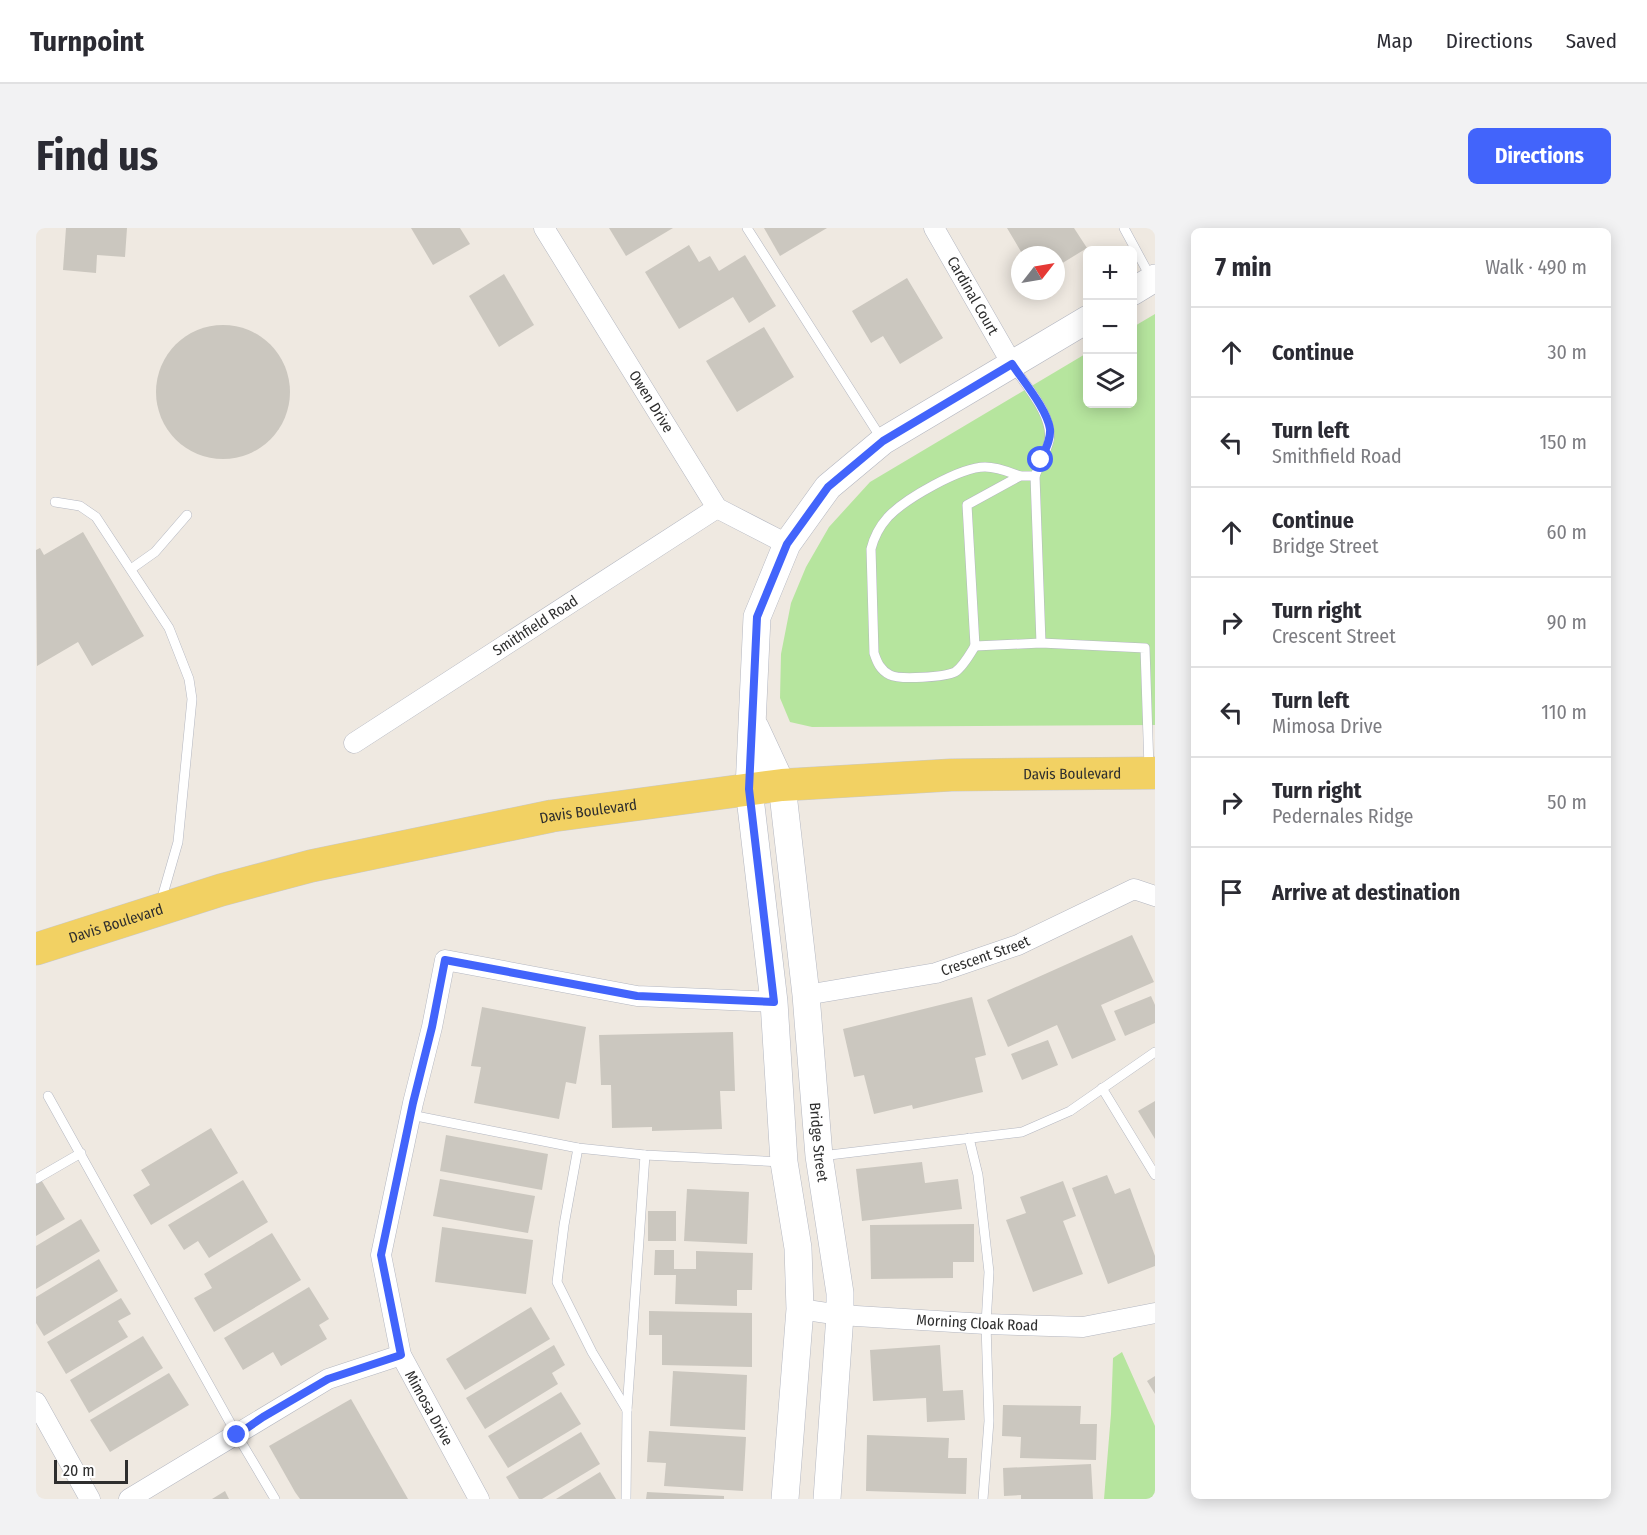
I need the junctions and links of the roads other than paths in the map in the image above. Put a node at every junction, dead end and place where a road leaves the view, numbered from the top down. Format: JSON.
{"nodes":[{"id":1,"x":544,"y":228,"type":"edge"},
{"id":2,"x":747,"y":228,"type":"edge"},
{"id":3,"x":934,"y":228,"type":"edge"},
{"id":4,"x":1124,"y":228,"type":"edge"},
{"id":5,"x":1147,"y":283,"type":"edge"},
{"id":6,"x":1083,"y":322,"type":"edge"},
{"id":7,"x":1012,"y":364,"type":"junction"},
{"id":8,"x":883,"y":441,"type":"junction"},
{"id":9,"x":1020,"y":476,"type":"junction"},
{"id":10,"x":1035,"y":476,"type":"junction"},
{"id":11,"x":55,"y":502,"type":"dead end"},
{"id":12,"x":717,"y":508,"type":"junction"},
{"id":13,"x":187,"y":515,"type":"dead end"},
{"id":14,"x":787,"y":544,"type":"junction"},
{"id":15,"x":131,"y":569,"type":"junction"},
{"id":16,"x":1041,"y":643,"type":"junction"},
{"id":17,"x":975,"y":646,"type":"junction"},
{"id":18,"x":753,"y":724,"type":"junction"},
{"id":19,"x":354,"y":743,"type":"dead end"},
{"id":20,"x":1152,"y":773,"type":"edge"},
{"id":21,"x":782,"y":785,"type":"junction"},
{"id":22,"x":749,"y":789,"type":"junction"},
{"id":23,"x":1155,"y":896,"type":"edge"},
{"id":24,"x":158,"y":909,"type":"junction"},
{"id":25,"x":36,"y":949,"type":"edge"},
{"id":26,"x":806,"y":995,"type":"junction"},
{"id":27,"x":774,"y":1002,"type":"junction"},
{"id":28,"x":1155,"y":1052,"type":"edge"},
{"id":29,"x":1102,"y":1088,"type":"junction"},
{"id":30,"x":48,"y":1096,"type":"dead end"},
{"id":31,"x":411,"y":1115,"type":"junction"},
{"id":32,"x":969,"y":1138,"type":"junction"},
{"id":33,"x":578,"y":1149,"type":"junction"},
{"id":34,"x":81,"y":1153,"type":"junction"},
{"id":35,"x":645,"y":1155,"type":"junction"},
{"id":36,"x":819,"y":1156,"type":"junction"},
{"id":37,"x":784,"y":1162,"type":"junction"},
{"id":38,"x":1155,"y":1175,"type":"edge"},
{"id":39,"x":36,"y":1179,"type":"edge"},
{"id":40,"x":800,"y":1309,"type":"junction"},
{"id":41,"x":1155,"y":1312,"type":"edge"},
{"id":42,"x":840,"y":1315,"type":"junction"},
{"id":43,"x":986,"y":1324,"type":"junction"},
{"id":44,"x":401,"y":1355,"type":"junction"},
{"id":45,"x":36,"y":1402,"type":"edge"},
{"id":46,"x":627,"y":1410,"type":"junction"},
{"id":47,"x":237,"y":1435,"type":"junction"},
{"id":48,"x":90,"y":1499,"type":"edge"},
{"id":49,"x":129,"y":1499,"type":"edge"},
{"id":50,"x":276,"y":1499,"type":"edge"},
{"id":51,"x":479,"y":1499,"type":"edge"},
{"id":52,"x":626,"y":1499,"type":"edge"},
{"id":53,"x":785,"y":1499,"type":"edge"},
{"id":54,"x":827,"y":1499,"type":"edge"},
{"id":55,"x":983,"y":1499,"type":"edge"}],
"edges":[{"from":1,"to":12,"type":"street","name":"Owen Drive"},
{"from":2,"to":8,"type":"lane"},
{"from":3,"to":7,"type":"street","name":"Cardinal Court"},
{"from":4,"to":5,"type":"lane"},
{"from":6,"to":7,"type":"street"},
{"from":7,"to":8,"type":"street"},
{"from":7,"to":10,"type":"lane"},
{"from":8,"to":14,"type":"street"},
{"from":9,"to":10,"type":"lane"},
{"from":9,"to":17,"type":"lane"},
{"from":9,"to":17,"type":"lane"},
{"from":10,"to":16,"type":"lane"},
{"from":11,"to":15,"type":"lane"},
{"from":12,"to":14,"type":"street"},
{"from":12,"to":19,"type":"street","name":"Smithfield Road"},
{"from":13,"to":15,"type":"lane"},
{"from":14,"to":18,"type":"street"},
{"from":15,"to":24,"type":"lane"},
{"from":16,"to":17,"type":"lane"},
{"from":16,"to":20,"type":"lane"},
{"from":18,"to":21,"type":"street"},
{"from":18,"to":22,"type":"street"},
{"from":20,"to":21,"type":"main road","name":"Davis Boulevard"},
{"from":21,"to":22,"type":"main road","name":"Davis Boulevard"},
{"from":21,"to":26,"type":"street","name":"Bridge Street"},
{"from":22,"to":24,"type":"main road","name":"Davis Boulevard"},
{"from":22,"to":27,"type":"street"},
{"from":23,"to":26,"type":"street","name":"Crescent Street"},
{"from":24,"to":25,"type":"main road","name":"Davis Boulevard"},
{"from":26,"to":36,"type":"street","name":"Bridge Street"},
{"from":27,"to":31,"type":"street","name":"Mimosa Drive"},
{"from":27,"to":37,"type":"street"},
{"from":28,"to":29,"type":"lane"},
{"from":29,"to":32,"type":"lane"},
{"from":29,"to":38,"type":"lane"},
{"from":30,"to":34,"type":"lane"},
{"from":31,"to":33,"type":"lane"},
{"from":31,"to":44,"type":"street","name":"Mimosa Drive"},
{"from":32,"to":36,"type":"lane"},
{"from":32,"to":43,"type":"lane"},
{"from":33,"to":35,"type":"lane"},
{"from":33,"to":46,"type":"lane"},
{"from":34,"to":39,"type":"lane"},
{"from":34,"to":47,"type":"lane"},
{"from":35,"to":37,"type":"lane"},
{"from":35,"to":46,"type":"lane"},
{"from":36,"to":42,"type":"street","name":"Bridge Street"},
{"from":37,"to":40,"type":"street"},
{"from":40,"to":42,"type":"street","name":"Morning Cloak Road"},
{"from":40,"to":53,"type":"street"},
{"from":41,"to":43,"type":"street","name":"Morning Cloak Road"},
{"from":42,"to":43,"type":"street","name":"Morning Cloak Road"},
{"from":42,"to":54,"type":"street","name":"Bridge Street"},
{"from":43,"to":55,"type":"lane"},
{"from":44,"to":47,"type":"street"},
{"from":44,"to":51,"type":"street","name":"Mimosa Drive"},
{"from":45,"to":48,"type":"street"},
{"from":46,"to":52,"type":"lane"},
{"from":47,"to":49,"type":"street"},
{"from":47,"to":50,"type":"lane"}]}
